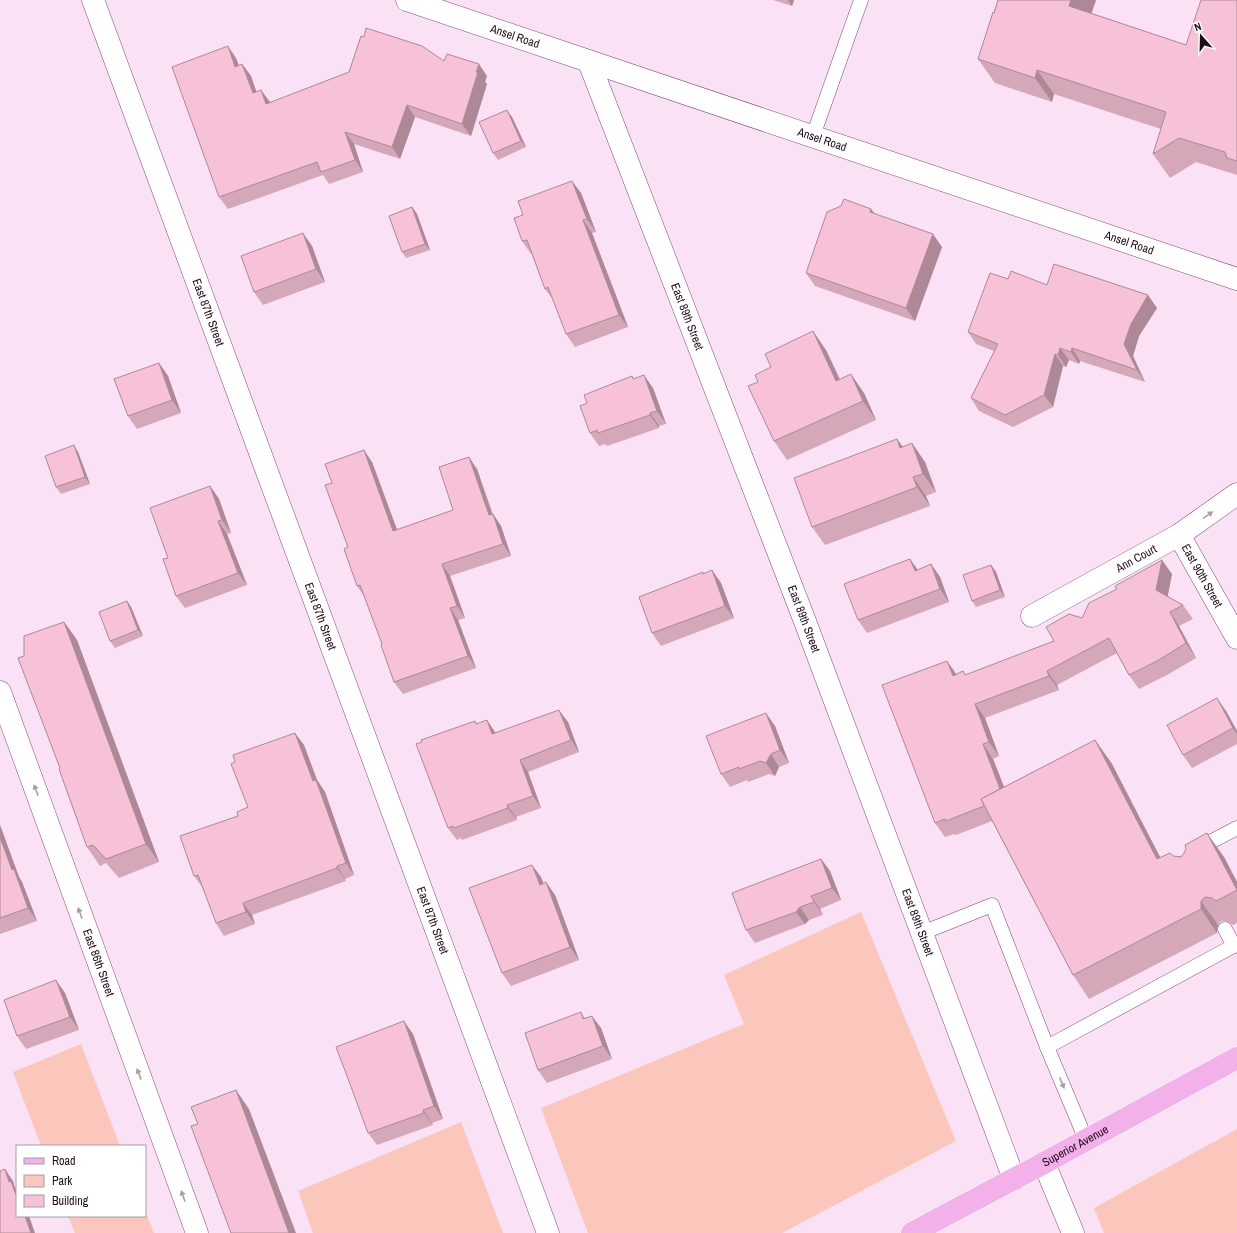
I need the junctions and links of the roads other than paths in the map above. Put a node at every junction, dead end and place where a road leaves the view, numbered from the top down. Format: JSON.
{"nodes":[{"id":1,"x":93,"y":0,"type":"edge"},
{"id":2,"x":407,"y":0,"type":"edge"},
{"id":3,"x":861,"y":0,"type":"edge"},
{"id":4,"x":589,"y":62,"type":"junction"},
{"id":5,"x":813,"y":136,"type":"junction"},
{"id":6,"x":1237,"y":279,"type":"edge"},
{"id":7,"x":1235,"y":499,"type":"edge"},
{"id":8,"x":1179,"y":535,"type":"junction"},
{"id":9,"x":1032,"y":616,"type":"dead end"},
{"id":10,"x":1237,"y":638,"type":"edge"},
{"id":11,"x":0,"y":692,"type":"edge"},
{"id":12,"x":1237,"y":828,"type":"edge"},
{"id":13,"x":1185,"y":856,"type":"edge"},
{"id":14,"x":1225,"y":929,"type":"dead end"},
{"id":15,"x":922,"y":933,"type":"junction"},
{"id":16,"x":1236,"y":945,"type":"edge"},
{"id":17,"x":1047,"y":1047,"type":"junction"},
{"id":18,"x":1237,"y":1058,"type":"edge"},
{"id":19,"x":1086,"y":1140,"type":"junction"},
{"id":20,"x":1044,"y":1163,"type":"junction"},
{"id":21,"x":1014,"y":1178,"type":"junction"},
{"id":22,"x":197,"y":1233,"type":"edge"},
{"id":23,"x":548,"y":1233,"type":"edge"},
{"id":24,"x":912,"y":1233,"type":"edge"},
{"id":25,"x":1073,"y":1233,"type":"edge"}],
"edges":[{"from":1,"to":23,"type":"street","name":"East 87th Street"},
{"from":2,"to":4,"type":"street","name":"Ansel Road"},
{"from":3,"to":5,"type":"lane"},
{"from":4,"to":5,"type":"street","name":"Ansel Road"},
{"from":4,"to":15,"type":"street","name":"East 89th Street"},
{"from":5,"to":6,"type":"street","name":"Ansel Road"},
{"from":8,"to":7,"type":"street","name":"Ann Court","one_way":true},
{"from":8,"to":9,"type":"street","name":"Ann Court"},
{"from":8,"to":10,"type":"street","name":"East 90th Street"},
{"from":22,"to":11,"type":"street","name":"East 86th Street","one_way":true},
{"from":12,"to":13,"type":"lane"},
{"from":14,"to":16,"type":"lane"},
{"from":15,"to":17,"type":"lane"},
{"from":15,"to":21,"type":"street","name":"East 89th Street"},
{"from":16,"to":17,"type":"lane"},
{"from":17,"to":19,"type":"lane","one_way":true},
{"from":18,"to":19,"type":"main road","name":"Superior Avenue"},
{"from":19,"to":20,"type":"main road","name":"Superior Avenue"},
{"from":20,"to":21,"type":"main road","name":"Superior Avenue"},
{"from":20,"to":25,"type":"street"},
{"from":21,"to":24,"type":"main road","name":"Superior Avenue"}]}
